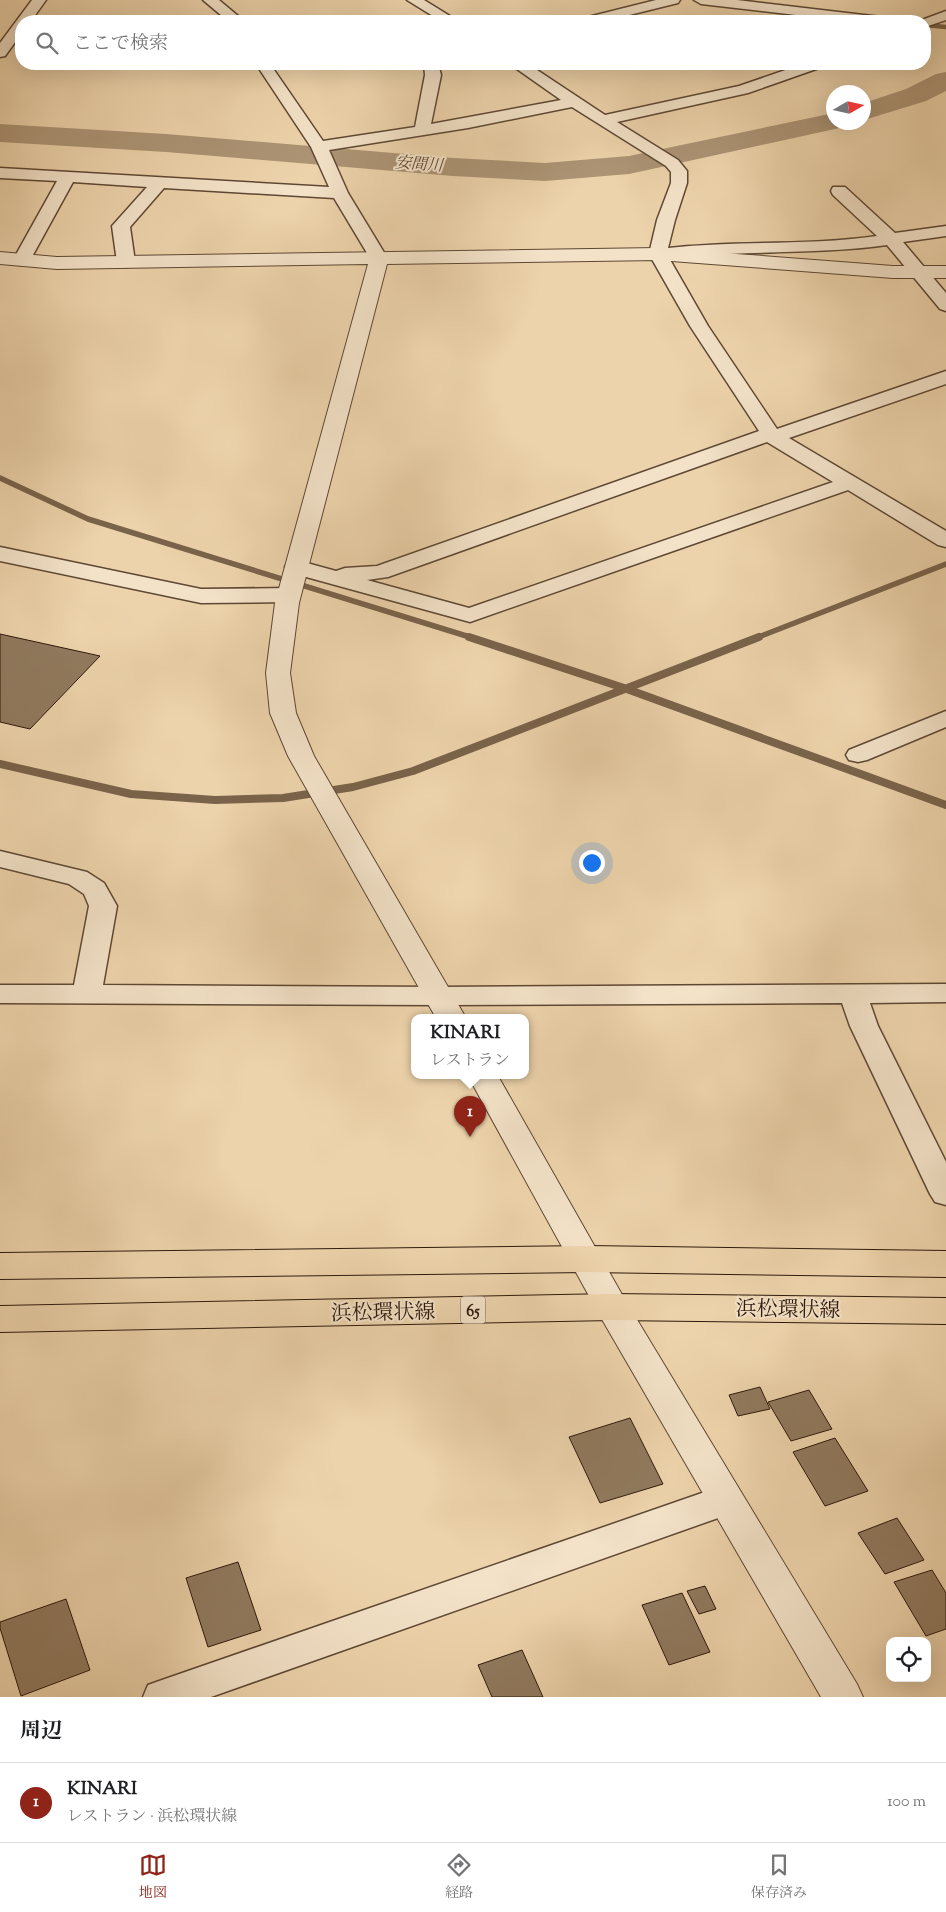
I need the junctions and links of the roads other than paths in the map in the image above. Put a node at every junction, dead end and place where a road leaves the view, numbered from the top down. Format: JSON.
{"nodes":[{"id":1,"x":39,"y":0,"type":"edge"},
{"id":2,"x":210,"y":0,"type":"edge"},
{"id":3,"x":414,"y":0,"type":"edge"},
{"id":4,"x":673,"y":0,"type":"edge"},
{"id":5,"x":702,"y":0,"type":"edge"},
{"id":6,"x":28,"y":15,"type":"edge"},
{"id":7,"x":229,"y":15,"type":"edge"},
{"id":8,"x":441,"y":15,"type":"edge"},
{"id":9,"x":613,"y":15,"type":"edge"},
{"id":10,"x":830,"y":15,"type":"edge"},
{"id":11,"x":946,"y":15,"type":"edge"},
{"id":12,"x":931,"y":21,"type":"edge"},
{"id":13,"x":15,"y":33,"type":"edge"},
{"id":14,"x":7,"y":46,"type":"edge"},
{"id":15,"x":267,"y":70,"type":"edge"},
{"id":16,"x":432,"y":70,"type":"edge"},
{"id":17,"x":528,"y":70,"type":"edge"},
{"id":18,"x":800,"y":70,"type":"edge"},
{"id":19,"x":574,"y":102,"type":"junction"},
{"id":20,"x":603,"y":120,"type":"junction"},
{"id":21,"x":422,"y":130,"type":"junction"},
{"id":22,"x":322,"y":155,"type":"junction"},
{"id":23,"x":0,"y":173,"type":"edge"},
{"id":24,"x":68,"y":176,"type":"junction"},
{"id":25,"x":160,"y":182,"type":"junction"},
{"id":26,"x":839,"y":191,"type":"dead end"},
{"id":27,"x":340,"y":193,"type":"junction"},
{"id":28,"x":946,"y":231,"type":"edge"},
{"id":29,"x":891,"y":239,"type":"junction"},
{"id":30,"x":658,"y":254,"type":"junction"},
{"id":31,"x":0,"y":258,"type":"edge"},
{"id":32,"x":379,"y":259,"type":"junction"},
{"id":33,"x":22,"y":260,"type":"junction"},
{"id":34,"x":126,"y":262,"type":"junction"},
{"id":35,"x":918,"y":272,"type":"junction"},
{"id":36,"x":946,"y":272,"type":"edge"},
{"id":37,"x":946,"y":305,"type":"edge"},
{"id":38,"x":946,"y":377,"type":"edge"},
{"id":39,"x":772,"y":435,"type":"junction"},
{"id":40,"x":849,"y":483,"type":"junction"},
{"id":41,"x":946,"y":540,"type":"edge"},
{"id":42,"x":0,"y":554,"type":"edge"},
{"id":43,"x":330,"y":577,"type":"junction"},
{"id":44,"x":293,"y":581,"type":"junction"},
{"id":45,"x":946,"y":718,"type":"edge"},
{"id":46,"x":858,"y":755,"type":"dead end"},
{"id":47,"x":0,"y":859,"type":"edge"},
{"id":48,"x":87,"y":993,"type":"junction"},
{"id":49,"x":0,"y":994,"type":"edge"},
{"id":50,"x":853,"y":994,"type":"junction"},
{"id":51,"x":946,"y":994,"type":"edge"},
{"id":52,"x":445,"y":1007,"type":"edge"},
{"id":53,"x":485,"y":1079,"type":"edge"},
{"id":54,"x":946,"y":1194,"type":"edge"},
{"id":55,"x":587,"y":1259,"type":"junction"},
{"id":56,"x":946,"y":1264,"type":"edge"},
{"id":57,"x":0,"y":1266,"type":"edge"},
{"id":58,"x":612,"y":1307,"type":"junction"},
{"id":59,"x":946,"y":1311,"type":"edge"},
{"id":60,"x":0,"y":1319,"type":"edge"},
{"id":61,"x":725,"y":1500,"type":"junction"},
{"id":62,"x":162,"y":1697,"type":"edge"},
{"id":63,"x":842,"y":1697,"type":"edge"}],
"edges":[{"from":1,"to":6,"type":"street"},
{"from":2,"to":7,"type":"street"},
{"from":3,"to":8,"type":"street"},
{"from":4,"to":9,"type":"street"},
{"from":5,"to":10,"type":"street"},
{"from":11,"to":12,"type":"street"},
{"from":13,"to":14,"type":"street"},
{"from":15,"to":22,"type":"street"},
{"from":16,"to":21,"type":"street"},
{"from":17,"to":19,"type":"street"},
{"from":18,"to":20,"type":"street"},
{"from":19,"to":20,"type":"street"},
{"from":19,"to":21,"type":"street"},
{"from":20,"to":30,"type":"street"},
{"from":21,"to":22,"type":"street"},
{"from":22,"to":27,"type":"street"},
{"from":23,"to":24,"type":"street"},
{"from":24,"to":25,"type":"street"},
{"from":24,"to":33,"type":"street"},
{"from":25,"to":27,"type":"street"},
{"from":25,"to":34,"type":"street"},
{"from":26,"to":29,"type":"street"},
{"from":27,"to":32,"type":"street"},
{"from":28,"to":29,"type":"street"},
{"from":29,"to":30,"type":"street"},
{"from":29,"to":35,"type":"street"},
{"from":30,"to":32,"type":"street"},
{"from":30,"to":35,"type":"street"},
{"from":30,"to":39,"type":"street"},
{"from":31,"to":33,"type":"street"},
{"from":32,"to":34,"type":"street"},
{"from":32,"to":44,"type":"street"},
{"from":33,"to":34,"type":"street"},
{"from":35,"to":36,"type":"street"},
{"from":35,"to":37,"type":"street"},
{"from":38,"to":39,"type":"street"},
{"from":39,"to":40,"type":"street"},
{"from":39,"to":43,"type":"street"},
{"from":40,"to":41,"type":"street"},
{"from":40,"to":43,"type":"street"},
{"from":42,"to":44,"type":"street"},
{"from":43,"to":44,"type":"street"},
{"from":44,"to":52,"type":"street"},
{"from":45,"to":46,"type":"street"},
{"from":47,"to":48,"type":"street"},
{"from":48,"to":49,"type":"street"},
{"from":48,"to":52,"type":"street"},
{"from":50,"to":51,"type":"street"},
{"from":50,"to":52,"type":"street"},
{"from":50,"to":54,"type":"street"},
{"from":53,"to":55,"type":"street"},
{"from":55,"to":56,"type":"main road"},
{"from":55,"to":57,"type":"main road"},
{"from":55,"to":58,"type":"street"},
{"from":58,"to":59,"type":"main road","name":"浜松環状線","number":"65"},
{"from":58,"to":60,"type":"main road","name":"浜松環状線","number":"65"},
{"from":58,"to":61,"type":"street"},
{"from":61,"to":62,"type":"street"},
{"from":61,"to":63,"type":"street"}]}
